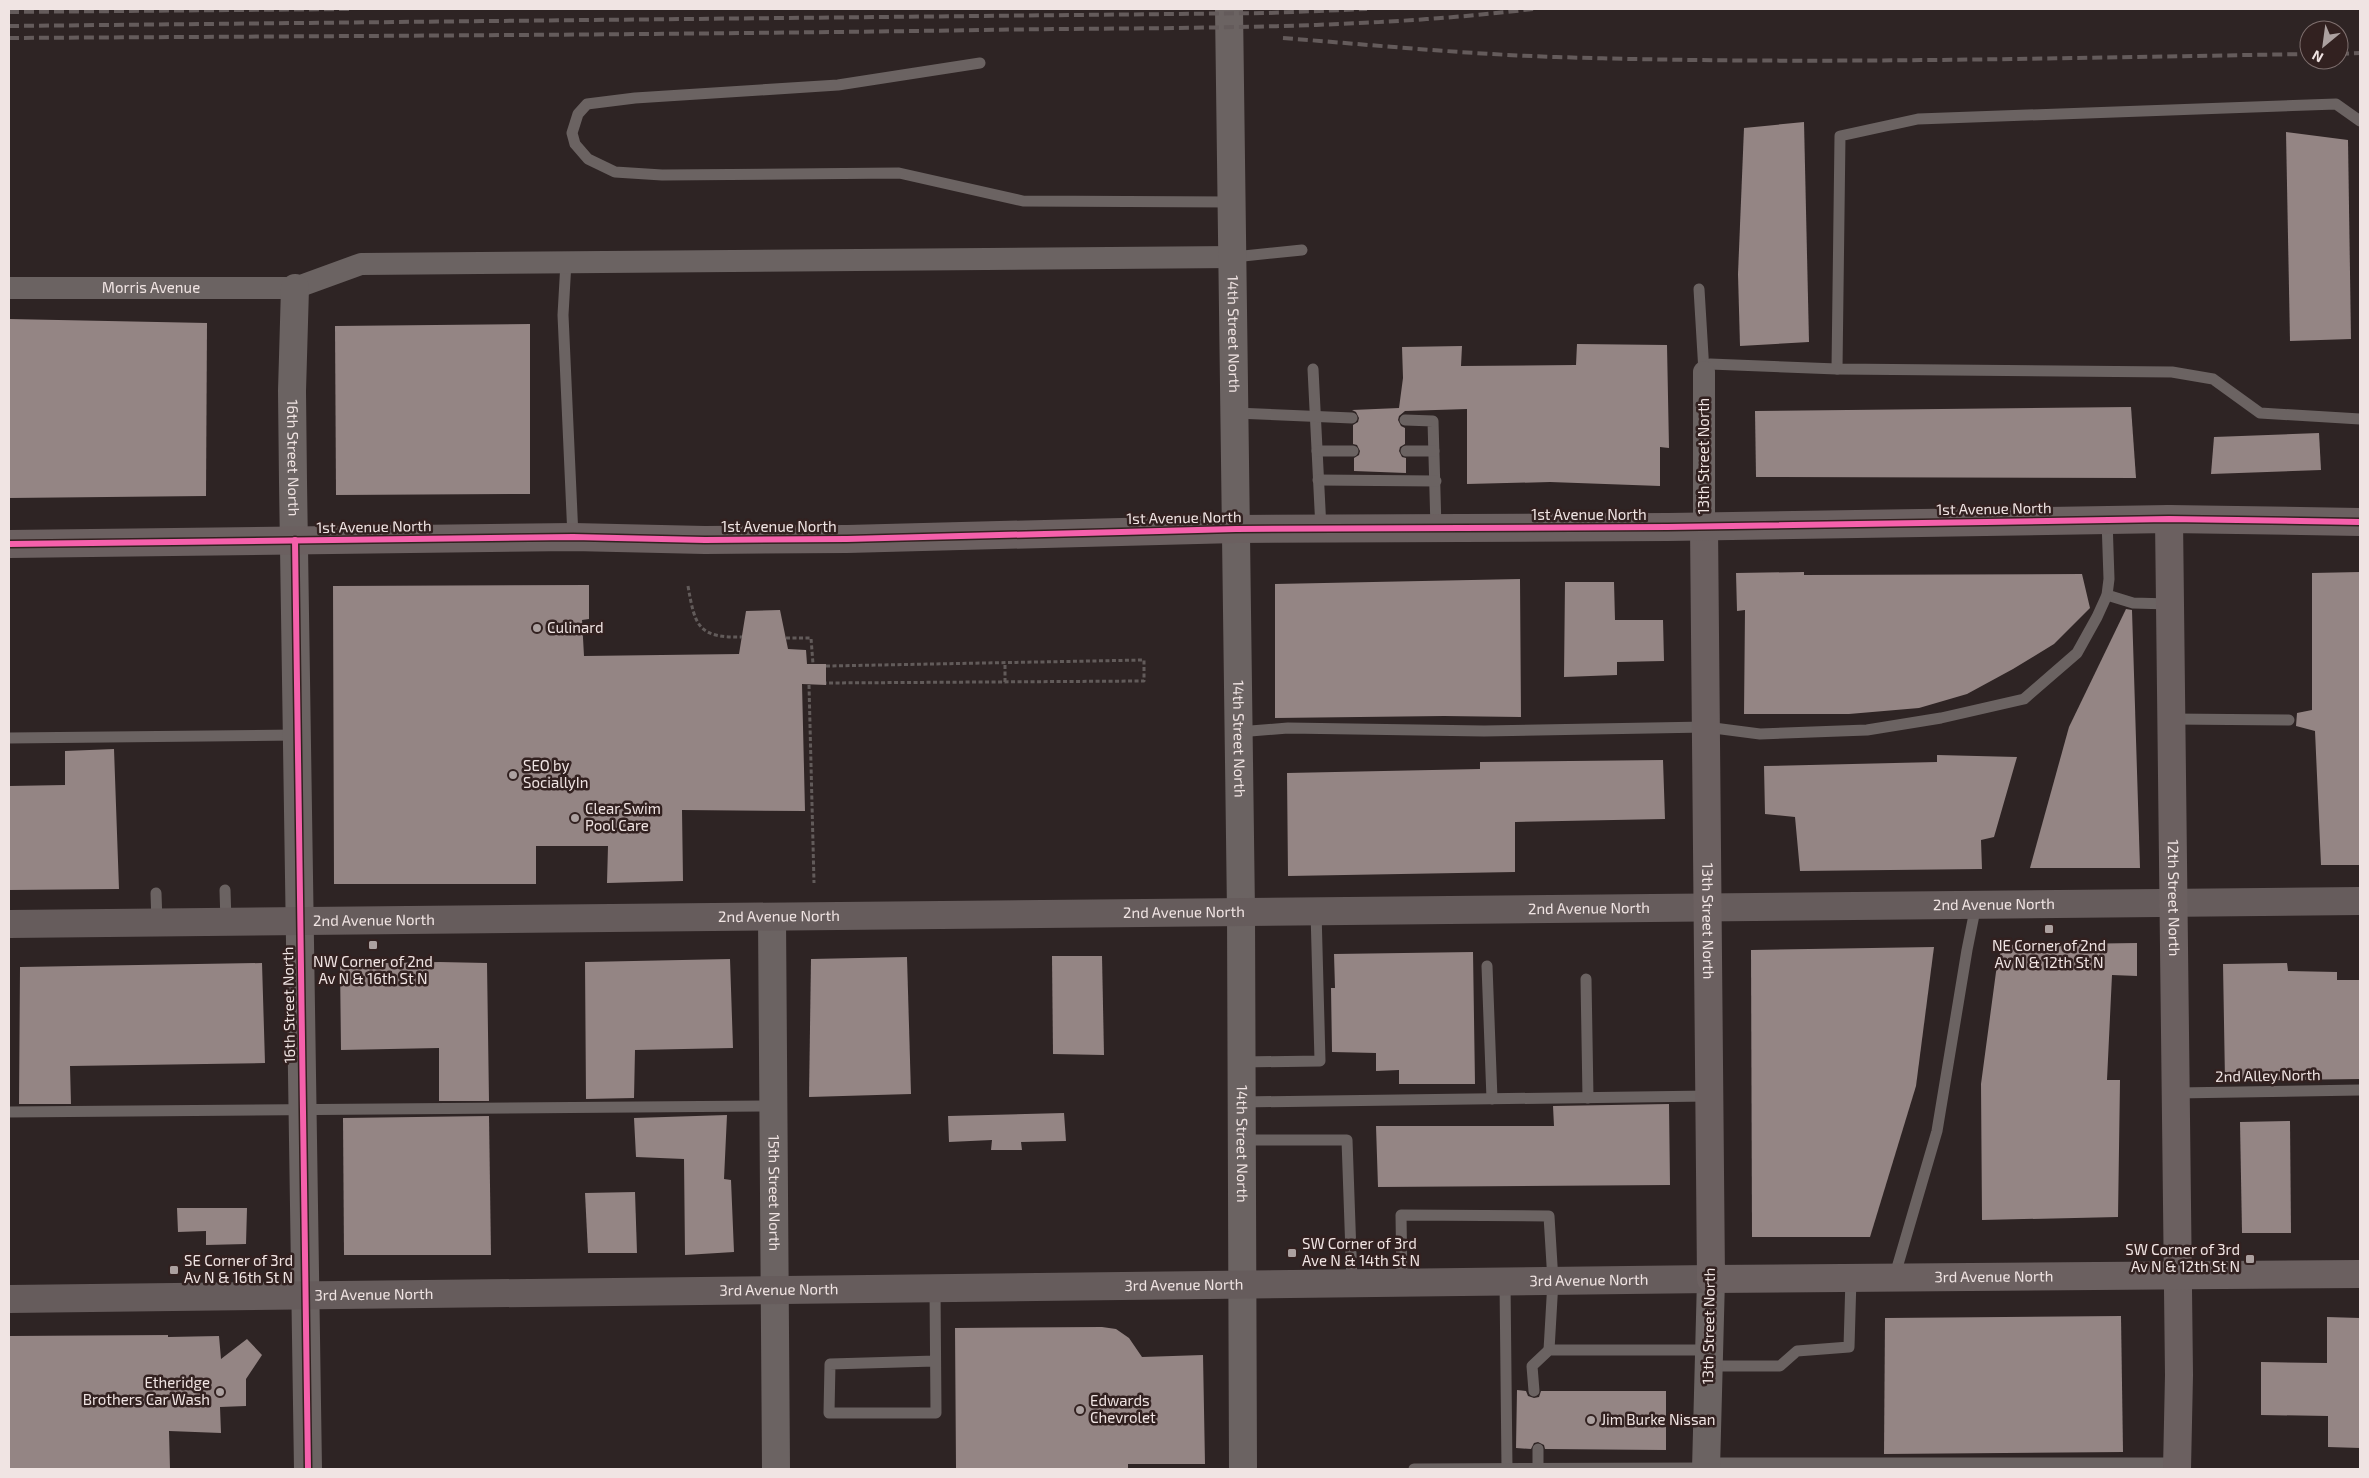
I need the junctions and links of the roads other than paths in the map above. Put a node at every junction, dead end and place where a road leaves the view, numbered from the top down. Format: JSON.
{"nodes":[{"id":1,"x":1229,"y":9,"type":"edge"},
{"id":2,"x":980,"y":63,"type":"dead end"},
{"id":3,"x":2360,"y":121,"type":"edge"},
{"id":4,"x":1233,"y":202,"type":"junction"},
{"id":5,"x":1302,"y":250,"type":"dead end"},
{"id":6,"x":1234,"y":257,"type":"junction"},
{"id":7,"x":566,"y":262,"type":"junction"},
{"id":8,"x":9,"y":288,"type":"edge"},
{"id":9,"x":295,"y":288,"type":"junction"},
{"id":10,"x":1699,"y":289,"type":"dead end"},
{"id":11,"x":1313,"y":368,"type":"dead end"},
{"id":12,"x":1836,"y":369,"type":"junction"},
{"id":13,"x":1704,"y":372,"type":"junction"},
{"id":14,"x":1235,"y":413,"type":"junction"},
{"id":15,"x":1315,"y":417,"type":"junction"},
{"id":16,"x":1352,"y":418,"type":"dead end"},
{"id":17,"x":1405,"y":420,"type":"dead end"},
{"id":18,"x":2360,"y":420,"type":"edge"},
{"id":19,"x":1317,"y":451,"type":"junction"},
{"id":20,"x":1353,"y":451,"type":"dead end"},
{"id":21,"x":1406,"y":451,"type":"dead end"},
{"id":22,"x":1434,"y":451,"type":"junction"},
{"id":23,"x":1318,"y":480,"type":"junction"},
{"id":24,"x":1436,"y":481,"type":"junction"},
{"id":25,"x":2169,"y":519,"type":"junction"},
{"id":26,"x":2107,"y":520,"type":"junction"},
{"id":27,"x":2360,"y":522,"type":"edge"},
{"id":28,"x":1704,"y":526,"type":"junction"},
{"id":29,"x":1436,"y":528,"type":"junction"},
{"id":30,"x":1236,"y":529,"type":"junction"},
{"id":31,"x":1321,"y":529,"type":"junction"},
{"id":32,"x":573,"y":537,"type":"junction"},
{"id":33,"x":295,"y":540,"type":"junction"},
{"id":34,"x":9,"y":544,"type":"edge"},
{"id":35,"x":2107,"y":594,"type":"junction"},
{"id":36,"x":2170,"y":604,"type":"junction"},
{"id":37,"x":2171,"y":719,"type":"junction"},
{"id":38,"x":2289,"y":720,"type":"dead end"},
{"id":39,"x":1706,"y":727,"type":"junction"},
{"id":40,"x":1238,"y":732,"type":"junction"},
{"id":41,"x":298,"y":735,"type":"junction"},
{"id":42,"x":9,"y":738,"type":"edge"},
{"id":43,"x":225,"y":890,"type":"dead end"},
{"id":44,"x":156,"y":893,"type":"dead end"},
{"id":45,"x":2360,"y":901,"type":"edge"},
{"id":46,"x":2174,"y":903,"type":"junction"},
{"id":47,"x":1976,"y":905,"type":"junction"},
{"id":48,"x":1708,"y":908,"type":"junction"},
{"id":49,"x":1316,"y":911,"type":"junction"},
{"id":50,"x":1241,"y":912,"type":"junction"},
{"id":51,"x":772,"y":917,"type":"junction"},
{"id":52,"x":226,"y":922,"type":"junction"},
{"id":53,"x":300,"y":922,"type":"junction"},
{"id":54,"x":157,"y":923,"type":"junction"},
{"id":55,"x":9,"y":924,"type":"edge"},
{"id":56,"x":1487,"y":966,"type":"dead end"},
{"id":57,"x":1586,"y":979,"type":"dead end"},
{"id":58,"x":1242,"y":1062,"type":"junction"},
{"id":59,"x":2360,"y":1090,"type":"edge"},
{"id":60,"x":2176,"y":1093,"type":"junction"},
{"id":61,"x":1709,"y":1096,"type":"junction"},
{"id":62,"x":1588,"y":1098,"type":"junction"},
{"id":63,"x":1492,"y":1099,"type":"junction"},
{"id":64,"x":1242,"y":1102,"type":"junction"},
{"id":65,"x":773,"y":1106,"type":"junction"},
{"id":66,"x":303,"y":1110,"type":"junction"},
{"id":67,"x":9,"y":1112,"type":"edge"},
{"id":68,"x":1242,"y":1140,"type":"junction"},
{"id":69,"x":2360,"y":1274,"type":"edge"},
{"id":70,"x":2178,"y":1276,"type":"junction"},
{"id":71,"x":1851,"y":1278,"type":"junction"},
{"id":72,"x":1894,"y":1278,"type":"junction"},
{"id":73,"x":1710,"y":1279,"type":"junction"},
{"id":74,"x":1553,"y":1280,"type":"junction"},
{"id":75,"x":1505,"y":1281,"type":"junction"},
{"id":76,"x":1352,"y":1282,"type":"junction"},
{"id":77,"x":1402,"y":1282,"type":"junction"},
{"id":78,"x":1242,"y":1283,"type":"junction"},
{"id":79,"x":935,"y":1287,"type":"junction"},
{"id":80,"x":775,"y":1289,"type":"junction"},
{"id":81,"x":305,"y":1296,"type":"junction"},
{"id":82,"x":9,"y":1299,"type":"edge"},
{"id":83,"x":1549,"y":1350,"type":"junction"},
{"id":84,"x":1709,"y":1358,"type":"junction"},
{"id":85,"x":935,"y":1361,"type":"junction"},
{"id":86,"x":1534,"y":1391,"type":"dead end"},
{"id":87,"x":1538,"y":1449,"type":"dead end"},
{"id":88,"x":2177,"y":1466,"type":"edge"},
{"id":89,"x":1706,"y":1467,"type":"edge"},
{"id":90,"x":1506,"y":1468,"type":"edge"},
{"id":91,"x":1538,"y":1468,"type":"edge"},
{"id":92,"x":1651,"y":1468,"type":"edge"},
{"id":93,"x":308,"y":1469,"type":"edge"},
{"id":94,"x":776,"y":1469,"type":"edge"},
{"id":95,"x":1243,"y":1469,"type":"edge"},
{"id":96,"x":1414,"y":1469,"type":"edge"}],
"edges":[{"from":1,"to":4,"type":"street","name":"14th Street North"},
{"from":2,"to":4,"type":"lane"},
{"from":3,"to":12,"type":"lane"},
{"from":4,"to":6,"type":"street","name":"14th Street North"},
{"from":5,"to":6,"type":"lane"},
{"from":6,"to":7,"type":"street","name":"Morris Avenue"},
{"from":6,"to":14,"type":"street","name":"14th Street North"},
{"from":7,"to":9,"type":"street","name":"Morris Avenue"},
{"from":7,"to":32,"type":"lane"},
{"from":8,"to":9,"type":"street","name":"Morris Avenue"},
{"from":9,"to":33,"type":"street","name":"16th Street North"},
{"from":10,"to":13,"type":"lane"},
{"from":11,"to":15,"type":"lane"},
{"from":12,"to":13,"type":"lane"},
{"from":12,"to":18,"type":"lane"},
{"from":13,"to":28,"type":"street","name":"13th Street North"},
{"from":14,"to":15,"type":"lane"},
{"from":14,"to":30,"type":"street","name":"14th Street North"},
{"from":15,"to":16,"type":"lane"},
{"from":15,"to":19,"type":"lane"},
{"from":17,"to":22,"type":"lane"},
{"from":19,"to":20,"type":"lane"},
{"from":19,"to":23,"type":"lane"},
{"from":21,"to":22,"type":"lane"},
{"from":22,"to":24,"type":"lane"},
{"from":23,"to":24,"type":"lane"},
{"from":23,"to":31,"type":"lane"},
{"from":24,"to":29,"type":"lane"},
{"from":25,"to":26,"type":"main road","name":"1st Avenue North"},
{"from":25,"to":27,"type":"main road","name":"1st Avenue North"},
{"from":25,"to":36,"type":"main road","name":"12th Street North"},
{"from":26,"to":28,"type":"main road","name":"1st Avenue North"},
{"from":26,"to":35,"type":"lane"},
{"from":28,"to":29,"type":"main road","name":"1st Avenue North"},
{"from":28,"to":39,"type":"main road","name":"13th Street North"},
{"from":29,"to":31,"type":"main road","name":"1st Avenue North"},
{"from":30,"to":31,"type":"main road","name":"1st Avenue North"},
{"from":30,"to":32,"type":"main road","name":"1st Avenue North"},
{"from":30,"to":40,"type":"street","name":"14th Street North"},
{"from":32,"to":33,"type":"main road","name":"1st Avenue North"},
{"from":33,"to":34,"type":"main road","name":"1st Avenue North"},
{"from":33,"to":41,"type":"street","name":"16th Street North"},
{"from":35,"to":36,"type":"lane"},
{"from":35,"to":39,"type":"lane"},
{"from":36,"to":37,"type":"main road","name":"12th Street North"},
{"from":37,"to":38,"type":"lane"},
{"from":37,"to":46,"type":"main road","name":"12th Street North"},
{"from":39,"to":40,"type":"lane"},
{"from":39,"to":48,"type":"main road","name":"13th Street North"},
{"from":40,"to":50,"type":"street","name":"14th Street North"},
{"from":41,"to":42,"type":"lane"},
{"from":41,"to":53,"type":"street","name":"16th Street North"},
{"from":43,"to":52,"type":"lane"},
{"from":44,"to":54,"type":"lane"},
{"from":45,"to":46,"type":"main road","name":"2nd Avenue North"},
{"from":46,"to":47,"type":"main road","name":"2nd Avenue North"},
{"from":46,"to":60,"type":"main road","name":"12th Street North"},
{"from":47,"to":48,"type":"main road","name":"2nd Avenue North"},
{"from":47,"to":72,"type":"lane"},
{"from":48,"to":49,"type":"main road","name":"2nd Avenue North"},
{"from":48,"to":61,"type":"main road","name":"13th Street North"},
{"from":49,"to":50,"type":"main road","name":"2nd Avenue North"},
{"from":49,"to":58,"type":"lane"},
{"from":50,"to":51,"type":"main road","name":"2nd Avenue North"},
{"from":50,"to":58,"type":"street","name":"14th Street North"},
{"from":51,"to":53,"type":"main road","name":"2nd Avenue North"},
{"from":51,"to":65,"type":"street","name":"15th Street North"},
{"from":52,"to":53,"type":"main road","name":"2nd Avenue North"},
{"from":52,"to":54,"type":"main road","name":"2nd Avenue North"},
{"from":53,"to":66,"type":"street","name":"16th Street North"},
{"from":54,"to":55,"type":"main road","name":"2nd Avenue North"},
{"from":56,"to":63,"type":"lane"},
{"from":57,"to":62,"type":"lane"},
{"from":58,"to":64,"type":"street","name":"14th Street North"},
{"from":59,"to":60,"type":"lane","name":"2nd Alley North"},
{"from":60,"to":70,"type":"main road","name":"12th Street North"},
{"from":61,"to":62,"type":"lane"},
{"from":61,"to":73,"type":"main road","name":"13th Street North"},
{"from":62,"to":63,"type":"lane"},
{"from":63,"to":64,"type":"lane"},
{"from":64,"to":68,"type":"street","name":"14th Street North"},
{"from":65,"to":66,"type":"lane"},
{"from":65,"to":80,"type":"street","name":"15th Street North"},
{"from":66,"to":67,"type":"lane"},
{"from":66,"to":81,"type":"street","name":"16th Street North"},
{"from":68,"to":76,"type":"lane"},
{"from":68,"to":78,"type":"street","name":"14th Street North"},
{"from":69,"to":70,"type":"main road","name":"3rd Avenue North"},
{"from":70,"to":72,"type":"main road","name":"3rd Avenue North"},
{"from":70,"to":88,"type":"main road","name":"12th Street North"},
{"from":71,"to":72,"type":"main road","name":"3rd Avenue North"},
{"from":71,"to":73,"type":"main road","name":"3rd Avenue North"},
{"from":71,"to":84,"type":"lane"},
{"from":73,"to":74,"type":"main road","name":"3rd Avenue North"},
{"from":73,"to":84,"type":"street","name":"13th Street North"},
{"from":74,"to":75,"type":"main road","name":"3rd Avenue North"},
{"from":74,"to":77,"type":"lane"},
{"from":74,"to":83,"type":"lane"},
{"from":75,"to":77,"type":"main road","name":"3rd Avenue North"},
{"from":75,"to":90,"type":"lane"},
{"from":76,"to":77,"type":"main road","name":"3rd Avenue North"},
{"from":76,"to":78,"type":"main road","name":"3rd Avenue North"},
{"from":78,"to":79,"type":"main road","name":"3rd Avenue North"},
{"from":78,"to":95,"type":"street","name":"14th Street North"},
{"from":79,"to":80,"type":"main road","name":"3rd Avenue North"},
{"from":79,"to":85,"type":"lane"},
{"from":80,"to":81,"type":"main road","name":"3rd Avenue North"},
{"from":80,"to":94,"type":"street","name":"15th Street North"},
{"from":81,"to":82,"type":"main road","name":"3rd Avenue North"},
{"from":81,"to":93,"type":"street","name":"16th Street North"},
{"from":83,"to":84,"type":"lane"},
{"from":83,"to":86,"type":"lane"},
{"from":84,"to":89,"type":"street","name":"13th Street North"},
{"from":85,"to":85,"type":"lane"},
{"from":87,"to":91,"type":"lane"},
{"from":88,"to":89,"type":"lane"},
{"from":89,"to":92,"type":"lane"},
{"from":90,"to":91,"type":"lane"},
{"from":90,"to":96,"type":"lane"},
{"from":91,"to":92,"type":"lane"}]}
